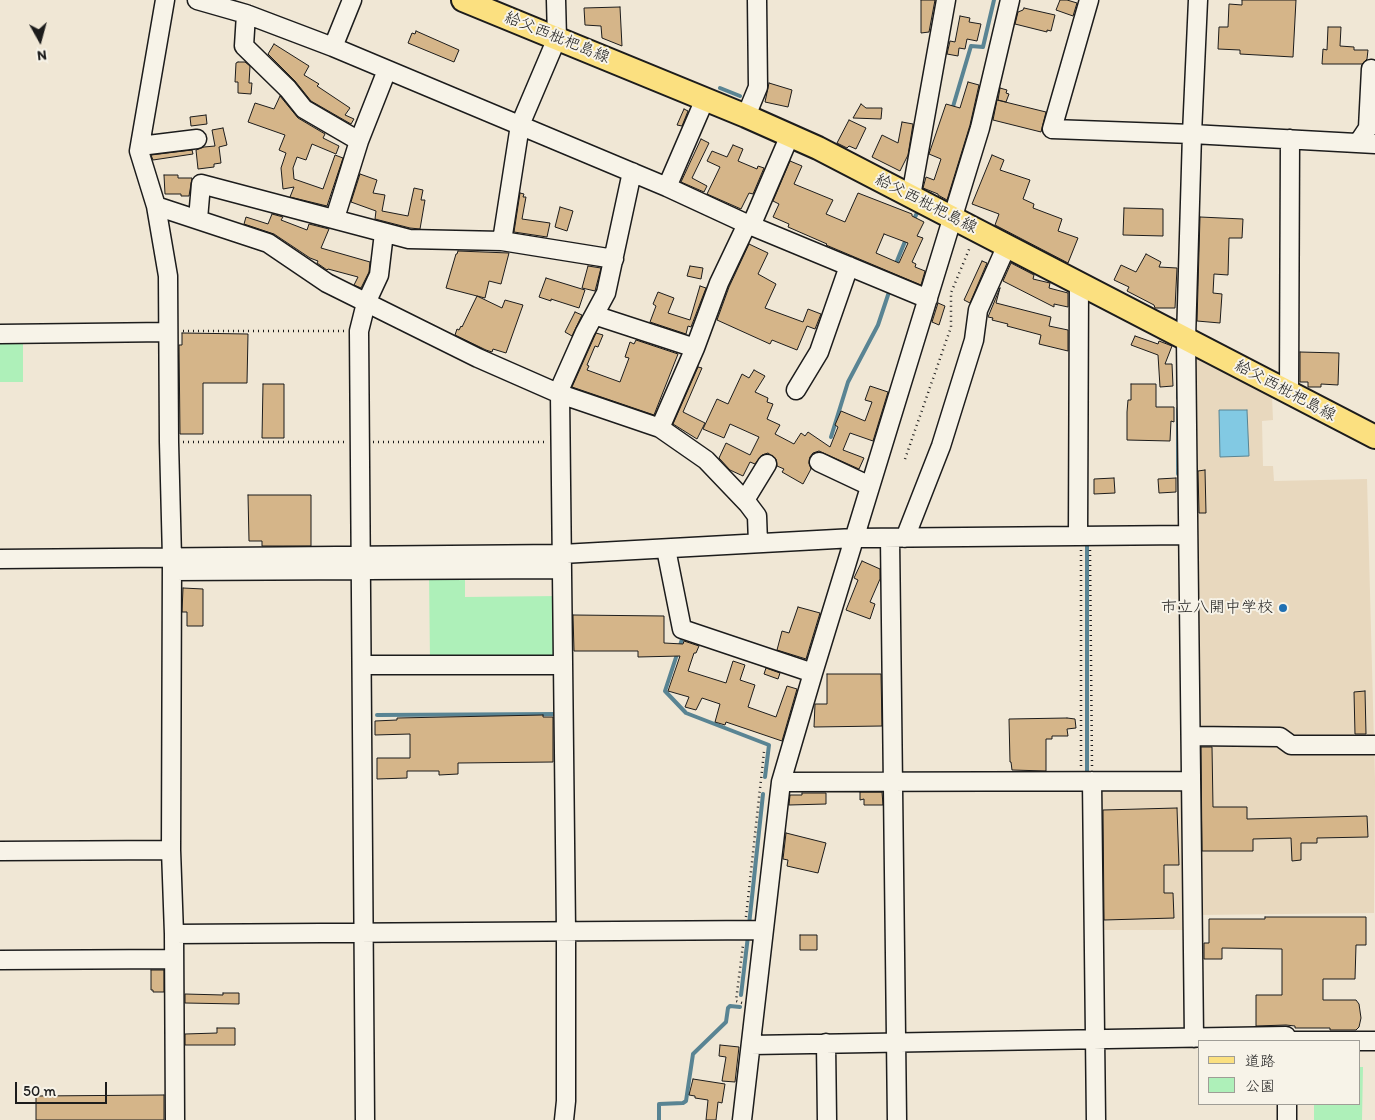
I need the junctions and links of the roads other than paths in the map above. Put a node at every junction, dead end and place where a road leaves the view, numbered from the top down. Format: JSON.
{"nodes":[{"id":1,"x":165,"y":0,"type":"edge"},
{"id":2,"x":197,"y":0,"type":"edge"},
{"id":3,"x":352,"y":0,"type":"edge"},
{"id":4,"x":463,"y":0,"type":"edge"},
{"id":5,"x":556,"y":0,"type":"edge"},
{"id":6,"x":757,"y":0,"type":"edge"},
{"id":7,"x":946,"y":0,"type":"edge"},
{"id":8,"x":1010,"y":0,"type":"edge"},
{"id":9,"x":1089,"y":0,"type":"edge"},
{"id":10,"x":1198,"y":0,"type":"edge"},
{"id":11,"x":246,"y":14,"type":"junction"},
{"id":12,"x":557,"y":38,"type":"junction"},
{"id":13,"x":333,"y":48,"type":"junction"},
{"id":14,"x":1371,"y":69,"type":"dead end"},
{"id":15,"x":387,"y":70,"type":"junction"},
{"id":16,"x":705,"y":99,"type":"junction"},
{"id":17,"x":746,"y":116,"type":"junction"},
{"id":18,"x":520,"y":125,"type":"junction"},
{"id":19,"x":1192,"y":134,"type":"junction"},
{"id":20,"x":790,"y":136,"type":"junction"},
{"id":21,"x":197,"y":139,"type":"dead end"},
{"id":22,"x":1290,"y":140,"type":"junction"},
{"id":23,"x":359,"y":141,"type":"junction"},
{"id":24,"x":1366,"y":143,"type":"edge"},
{"id":25,"x":140,"y":146,"type":"junction"},
{"id":26,"x":632,"y":172,"type":"junction"},
{"id":27,"x":667,"y":187,"type":"junction"},
{"id":28,"x":911,"y":196,"type":"junction"},
{"id":29,"x":156,"y":206,"type":"junction"},
{"id":30,"x":335,"y":218,"type":"junction"},
{"id":31,"x":953,"y":218,"type":"junction"},
{"id":32,"x":198,"y":219,"type":"junction"},
{"id":33,"x":749,"y":225,"type":"junction"},
{"id":34,"x":384,"y":233,"type":"junction"},
{"id":35,"x":502,"y":241,"type":"junction"},
{"id":36,"x":1007,"y":246,"type":"junction"},
{"id":37,"x":614,"y":259,"type":"junction"},
{"id":38,"x":849,"y":266,"type":"junction"},
{"id":39,"x":1079,"y":283,"type":"junction"},
{"id":40,"x":928,"y":299,"type":"junction"},
{"id":41,"x":366,"y":303,"type":"junction"},
{"id":42,"x":594,"y":315,"type":"junction"},
{"id":43,"x":168,"y":332,"type":"junction"},
{"id":44,"x":0,"y":334,"type":"edge"},
{"id":45,"x":1186,"y":339,"type":"junction"},
{"id":46,"x":695,"y":348,"type":"junction"},
{"id":47,"x":796,"y":390,"type":"dead end"},
{"id":48,"x":560,"y":394,"type":"junction"},
{"id":49,"x":1289,"y":394,"type":"junction"},
{"id":50,"x":660,"y":428,"type":"junction"},
{"id":51,"x":1375,"y":438,"type":"edge"},
{"id":52,"x":819,"y":462,"type":"dead end"},
{"id":53,"x":766,"y":464,"type":"dead end"},
{"id":54,"x":870,"y":486,"type":"junction"},
{"id":55,"x":745,"y":500,"type":"junction"},
{"id":56,"x":1188,"y":535,"type":"junction"},
{"id":57,"x":1083,"y":536,"type":"junction"},
{"id":58,"x":854,"y":538,"type":"junction"},
{"id":59,"x":898,"y":538,"type":"junction"},
{"id":60,"x":758,"y":543,"type":"junction"},
{"id":61,"x":666,"y":549,"type":"junction"},
{"id":62,"x":0,"y":559,"type":"edge"},
{"id":63,"x":562,"y":561,"type":"junction"},
{"id":64,"x":172,"y":564,"type":"junction"},
{"id":65,"x":364,"y":565,"type":"junction"},
{"id":66,"x":367,"y":665,"type":"junction"},
{"id":67,"x":563,"y":665,"type":"junction"},
{"id":68,"x":813,"y":673,"type":"junction"},
{"id":69,"x":1191,"y":736,"type":"junction"},
{"id":70,"x":1375,"y":745,"type":"edge"},
{"id":71,"x":1191,"y":780,"type":"junction"},
{"id":72,"x":1086,"y":781,"type":"junction"},
{"id":73,"x":781,"y":782,"type":"junction"},
{"id":74,"x":894,"y":782,"type":"junction"},
{"id":75,"x":171,"y":850,"type":"junction"},
{"id":76,"x":0,"y":851,"type":"edge"},
{"id":77,"x":566,"y":930,"type":"junction"},
{"id":78,"x":764,"y":930,"type":"junction"},
{"id":79,"x":369,"y":932,"type":"junction"},
{"id":80,"x":174,"y":934,"type":"junction"},
{"id":81,"x":174,"y":959,"type":"junction"},
{"id":82,"x":0,"y":960,"type":"edge"},
{"id":83,"x":1194,"y":1038,"type":"junction"},
{"id":84,"x":1090,"y":1040,"type":"junction"},
{"id":85,"x":1286,"y":1040,"type":"edge"},
{"id":86,"x":1360,"y":1040,"type":"edge"},
{"id":87,"x":1375,"y":1040,"type":"edge"},
{"id":88,"x":896,"y":1041,"type":"junction"},
{"id":89,"x":826,"y":1043,"type":"junction"},
{"id":90,"x":751,"y":1044,"type":"junction"},
{"id":91,"x":1287,"y":1105,"type":"edge"},
{"id":92,"x":175,"y":1120,"type":"edge"},
{"id":93,"x":365,"y":1120,"type":"edge"},
{"id":94,"x":376,"y":1120,"type":"edge"},
{"id":95,"x":564,"y":1120,"type":"edge"},
{"id":96,"x":742,"y":1120,"type":"edge"},
{"id":97,"x":827,"y":1120,"type":"edge"},
{"id":98,"x":897,"y":1120,"type":"edge"},
{"id":99,"x":1085,"y":1120,"type":"edge"},
{"id":100,"x":1096,"y":1120,"type":"edge"},
{"id":101,"x":1287,"y":1120,"type":"edge"}],
"edges":[{"from":1,"to":25,"type":"street"},
{"from":2,"to":11,"type":"street"},
{"from":3,"to":13,"type":"street"},
{"from":4,"to":12,"type":"main road","name":"給父西枇杷島線"},
{"from":5,"to":12,"type":"street"},
{"from":6,"to":17,"type":"street"},
{"from":7,"to":28,"type":"street"},
{"from":8,"to":31,"type":"street"},
{"from":9,"to":19,"type":"street"},
{"from":10,"to":19,"type":"street"},
{"from":11,"to":13,"type":"street"},
{"from":11,"to":23,"type":"street"},
{"from":12,"to":16,"type":"main road","name":"給父西枇杷島線"},
{"from":12,"to":18,"type":"street"},
{"from":13,"to":15,"type":"street"},
{"from":14,"to":24,"type":"street"},
{"from":15,"to":18,"type":"street"},
{"from":15,"to":23,"type":"street"},
{"from":16,"to":17,"type":"main road","name":"給父西枇杷島線"},
{"from":16,"to":27,"type":"street"},
{"from":17,"to":20,"type":"main road","name":"給父西枇杷島線"},
{"from":18,"to":26,"type":"street"},
{"from":18,"to":35,"type":"street"},
{"from":19,"to":22,"type":"street"},
{"from":19,"to":45,"type":"street"},
{"from":20,"to":28,"type":"main road","name":"給父西枇杷島線"},
{"from":20,"to":33,"type":"street"},
{"from":21,"to":25,"type":"street"},
{"from":22,"to":24,"type":"street"},
{"from":22,"to":49,"type":"street"},
{"from":23,"to":30,"type":"street"},
{"from":25,"to":29,"type":"street"},
{"from":26,"to":27,"type":"street"},
{"from":26,"to":37,"type":"street"},
{"from":27,"to":33,"type":"street"},
{"from":28,"to":31,"type":"main road","name":"給父西枇杷島線"},
{"from":29,"to":32,"type":"street"},
{"from":29,"to":43,"type":"street"},
{"from":30,"to":32,"type":"street"},
{"from":30,"to":34,"type":"street"},
{"from":31,"to":36,"type":"main road","name":"給父西枇杷島線"},
{"from":31,"to":40,"type":"street"},
{"from":32,"to":41,"type":"street"},
{"from":33,"to":38,"type":"street"},
{"from":33,"to":46,"type":"street"},
{"from":34,"to":35,"type":"street"},
{"from":34,"to":41,"type":"street"},
{"from":35,"to":37,"type":"street"},
{"from":36,"to":39,"type":"main road","name":"給父西枇杷島線"},
{"from":36,"to":59,"type":"street"},
{"from":37,"to":42,"type":"street"},
{"from":38,"to":40,"type":"street"},
{"from":38,"to":47,"type":"street"},
{"from":39,"to":45,"type":"main road","name":"給父西枇杷島線"},
{"from":39,"to":57,"type":"street"},
{"from":40,"to":54,"type":"street"},
{"from":41,"to":48,"type":"street"},
{"from":41,"to":65,"type":"street"},
{"from":42,"to":46,"type":"street"},
{"from":42,"to":48,"type":"street"},
{"from":43,"to":44,"type":"street"},
{"from":43,"to":64,"type":"street"},
{"from":45,"to":49,"type":"main road","name":"給父西枇杷島線"},
{"from":45,"to":56,"type":"street"},
{"from":46,"to":50,"type":"street"},
{"from":48,"to":50,"type":"street"},
{"from":48,"to":63,"type":"street"},
{"from":49,"to":51,"type":"main road","name":"給父西枇杷島線"},
{"from":50,"to":55,"type":"street"},
{"from":52,"to":54,"type":"street"},
{"from":53,"to":55,"type":"street"},
{"from":54,"to":58,"type":"street"},
{"from":55,"to":60,"type":"street"},
{"from":56,"to":57,"type":"street"},
{"from":56,"to":69,"type":"street"},
{"from":57,"to":59,"type":"street"},
{"from":58,"to":59,"type":"street"},
{"from":58,"to":60,"type":"street"},
{"from":58,"to":68,"type":"street"},
{"from":59,"to":74,"type":"street"},
{"from":60,"to":61,"type":"street"},
{"from":61,"to":63,"type":"street"},
{"from":61,"to":68,"type":"street"},
{"from":62,"to":64,"type":"street"},
{"from":63,"to":65,"type":"street"},
{"from":63,"to":67,"type":"street"},
{"from":64,"to":65,"type":"street"},
{"from":64,"to":75,"type":"street"},
{"from":65,"to":66,"type":"street"},
{"from":66,"to":67,"type":"street"},
{"from":66,"to":79,"type":"street"},
{"from":67,"to":77,"type":"street"},
{"from":68,"to":73,"type":"street"},
{"from":69,"to":70,"type":"street"},
{"from":69,"to":71,"type":"street"},
{"from":71,"to":72,"type":"street"},
{"from":71,"to":83,"type":"street"},
{"from":72,"to":74,"type":"street"},
{"from":72,"to":84,"type":"street"},
{"from":73,"to":74,"type":"street"},
{"from":73,"to":78,"type":"street"},
{"from":74,"to":88,"type":"street"},
{"from":75,"to":76,"type":"street"},
{"from":75,"to":80,"type":"street"},
{"from":77,"to":78,"type":"street"},
{"from":77,"to":79,"type":"street"},
{"from":77,"to":95,"type":"street"},
{"from":78,"to":90,"type":"street"},
{"from":79,"to":80,"type":"street"},
{"from":79,"to":93,"type":"street"},
{"from":79,"to":94,"type":"street"},
{"from":80,"to":81,"type":"street"},
{"from":81,"to":82,"type":"street"},
{"from":81,"to":92,"type":"street"},
{"from":83,"to":84,"type":"street"},
{"from":83,"to":85,"type":"street"},
{"from":84,"to":88,"type":"street"},
{"from":84,"to":99,"type":"street"},
{"from":84,"to":100,"type":"street"},
{"from":86,"to":87,"type":"street"},
{"from":88,"to":89,"type":"street"},
{"from":88,"to":98,"type":"street"},
{"from":89,"to":90,"type":"street"},
{"from":89,"to":97,"type":"street"},
{"from":90,"to":96,"type":"street"},
{"from":91,"to":101,"type":"street"}]}
